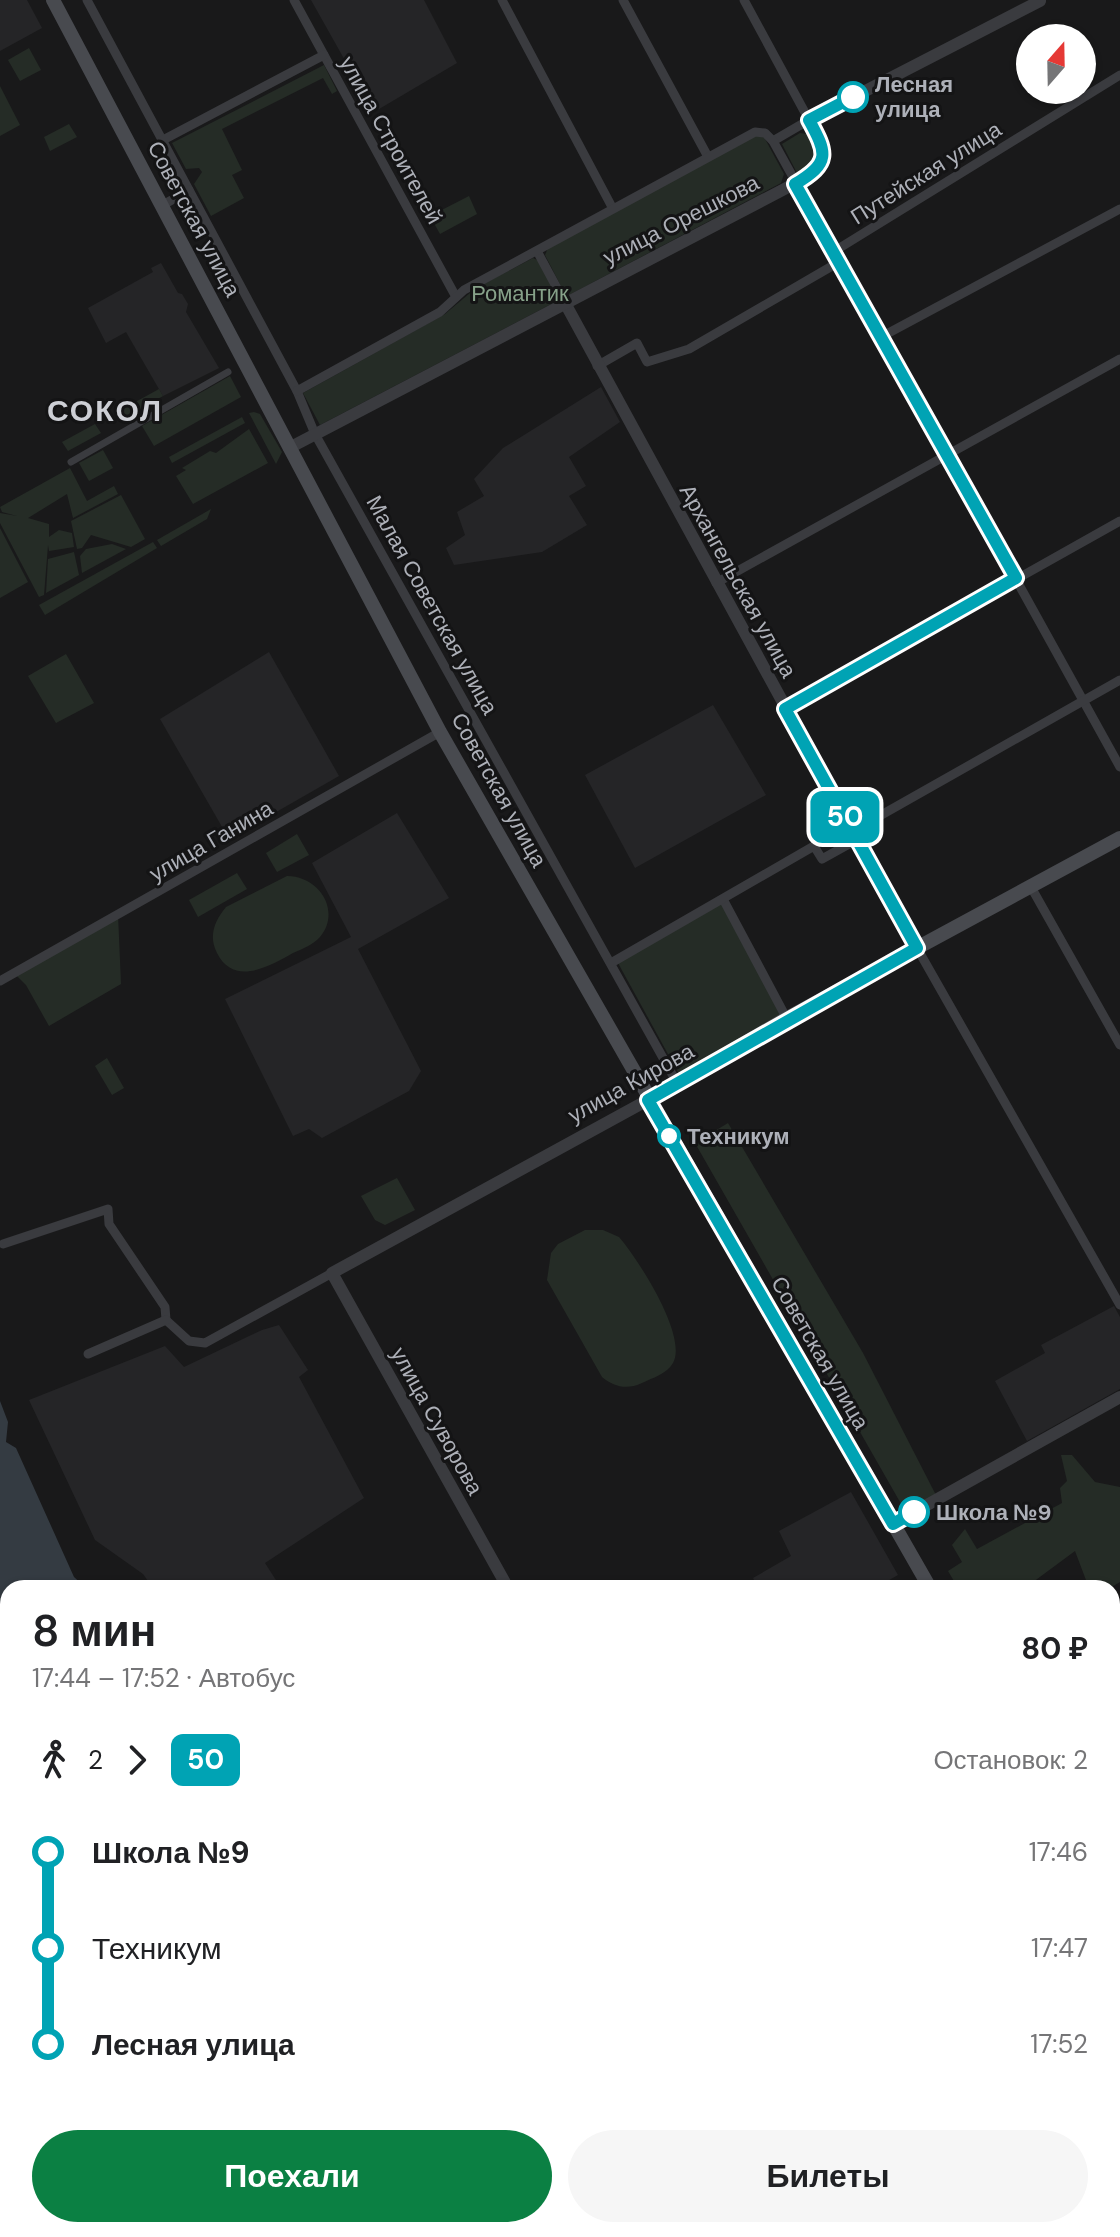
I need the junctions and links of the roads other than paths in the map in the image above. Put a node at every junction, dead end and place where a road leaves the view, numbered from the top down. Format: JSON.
{"nodes":[{"id":1,"x":53,"y":0,"type":"edge"},
{"id":2,"x":87,"y":0,"type":"edge"},
{"id":3,"x":294,"y":0,"type":"edge"},
{"id":4,"x":502,"y":0,"type":"edge"},
{"id":5,"x":623,"y":0,"type":"edge"},
{"id":6,"x":744,"y":0,"type":"edge"},
{"id":7,"x":1042,"y":0,"type":"edge"},
{"id":8,"x":324,"y":55,"type":"junction"},
{"id":9,"x":1120,"y":75,"type":"edge"},
{"id":10,"x":809,"y":120,"type":"junction"},
{"id":11,"x":163,"y":140,"type":"junction"},
{"id":12,"x":773,"y":141,"type":"junction"},
{"id":13,"x":707,"y":155,"type":"junction"},
{"id":14,"x":795,"y":184,"type":"junction"},
{"id":15,"x":189,"y":190,"type":"junction"},
{"id":16,"x":163,"y":205,"type":"junction"},
{"id":17,"x":612,"y":207,"type":"junction"},
{"id":18,"x":1120,"y":209,"type":"edge"},
{"id":19,"x":537,"y":251,"type":"junction"},
{"id":20,"x":833,"y":252,"type":"junction"},
{"id":21,"x":839,"y":262,"type":"junction"},
{"id":22,"x":456,"y":297,"type":"junction"},
{"id":23,"x":565,"y":303,"type":"junction"},
{"id":24,"x":881,"y":337,"type":"junction"},
{"id":25,"x":1120,"y":359,"type":"edge"},
{"id":26,"x":597,"y":366,"type":"junction"},
{"id":27,"x":228,"y":372,"type":"dead end"},
{"id":28,"x":297,"y":391,"type":"junction"},
{"id":29,"x":315,"y":434,"type":"junction"},
{"id":30,"x":289,"y":448,"type":"junction"},
{"id":31,"x":947,"y":455,"type":"junction"},
{"id":32,"x":71,"y":462,"type":"dead end"},
{"id":33,"x":1120,"y":521,"type":"edge"},
{"id":34,"x":1016,"y":578,"type":"junction"},
{"id":35,"x":716,"y":583,"type":"junction"},
{"id":36,"x":1120,"y":680,"type":"edge"},
{"id":37,"x":1083,"y":700,"type":"junction"},
{"id":38,"x":785,"y":709,"type":"junction"},
{"id":39,"x":440,"y":732,"type":"junction"},
{"id":40,"x":1120,"y":767,"type":"edge"},
{"id":41,"x":856,"y":835,"type":"junction"},
{"id":42,"x":1120,"y":838,"type":"edge"},
{"id":43,"x":1031,"y":887,"type":"junction"},
{"id":44,"x":723,"y":899,"type":"junction"},
{"id":45,"x":917,"y":948,"type":"junction"},
{"id":46,"x":611,"y":963,"type":"junction"},
{"id":47,"x":0,"y":967,"type":"edge"},
{"id":48,"x":14,"y":973,"type":"junction"},
{"id":49,"x":0,"y":981,"type":"edge"},
{"id":50,"x":787,"y":1019,"type":"junction"},
{"id":51,"x":1120,"y":1045,"type":"edge"},
{"id":52,"x":677,"y":1083,"type":"junction"},
{"id":53,"x":648,"y":1100,"type":"junction"},
{"id":54,"x":3,"y":1244,"type":"dead end"},
{"id":55,"x":332,"y":1273,"type":"junction"},
{"id":56,"x":1120,"y":1305,"type":"edge"},
{"id":57,"x":166,"y":1320,"type":"junction"},
{"id":58,"x":88,"y":1354,"type":"dead end"},
{"id":59,"x":1120,"y":1397,"type":"edge"},
{"id":60,"x":893,"y":1524,"type":"junction"},
{"id":61,"x":504,"y":1580,"type":"edge"},
{"id":62,"x":925,"y":1580,"type":"edge"}],
"edges":[{"from":1,"to":16,"type":"main road","name":"Советская улица"},
{"from":2,"to":11,"type":"street","name":"Малая Советская улица"},
{"from":3,"to":8,"type":"street","name":"улица Строителей"},
{"from":4,"to":17,"type":"street"},
{"from":5,"to":13,"type":"street"},
{"from":6,"to":10,"type":"street"},
{"from":7,"to":10,"type":"street"},
{"from":8,"to":11,"type":"street"},
{"from":8,"to":22,"type":"street","name":"улица Строителей"},
{"from":9,"to":20,"type":"street","name":"Путейская улица"},
{"from":10,"to":12,"type":"street"},
{"from":10,"to":14,"type":"street","name":"улица Орешкова"},
{"from":11,"to":15,"type":"street","name":"Малая Советская улица"},
{"from":12,"to":13,"type":"street","name":"улица Орешкова"},
{"from":12,"to":14,"type":"street"},
{"from":13,"to":17,"type":"street","name":"улица Орешкова"},
{"from":14,"to":20,"type":"street"},
{"from":14,"to":23,"type":"street","name":"улица Орешкова"},
{"from":15,"to":16,"type":"street"},
{"from":15,"to":28,"type":"street","name":"Малая Советская улица"},
{"from":16,"to":30,"type":"main road","name":"Советская улица"},
{"from":17,"to":19,"type":"street","name":"улица Орешкова"},
{"from":18,"to":24,"type":"street"},
{"from":19,"to":22,"type":"street","name":"улица Орешкова"},
{"from":19,"to":23,"type":"street","name":"Архангельская улица"},
{"from":20,"to":21,"type":"street"},
{"from":21,"to":24,"type":"street"},
{"from":21,"to":26,"type":"street"},
{"from":22,"to":28,"type":"street","name":"улица Орешкова"},
{"from":23,"to":26,"type":"street","name":"Архангельская улица"},
{"from":23,"to":29,"type":"street","name":"улица Орешкова"},
{"from":24,"to":31,"type":"street"},
{"from":25,"to":31,"type":"street"},
{"from":26,"to":35,"type":"street","name":"Архангельская улица"},
{"from":27,"to":32,"type":"street"},
{"from":28,"to":29,"type":"street","name":"Малая Советская улица"},
{"from":29,"to":30,"type":"street","name":"улица Орешкова"},
{"from":29,"to":46,"type":"street","name":"Малая Советская улица"},
{"from":30,"to":39,"type":"main road","name":"Советская улица"},
{"from":31,"to":34,"type":"street"},
{"from":31,"to":35,"type":"street"},
{"from":33,"to":34,"type":"street"},
{"from":34,"to":37,"type":"street"},
{"from":34,"to":38,"type":"street"},
{"from":35,"to":38,"type":"street","name":"Архангельская улица"},
{"from":36,"to":37,"type":"street"},
{"from":37,"to":40,"type":"street"},
{"from":37,"to":41,"type":"street"},
{"from":38,"to":41,"type":"street","name":"Архангельская улица"},
{"from":39,"to":48,"type":"street","name":"улица Ганина"},
{"from":39,"to":53,"type":"main road","name":"Советская улица"},
{"from":41,"to":44,"type":"street"},
{"from":41,"to":45,"type":"street","name":"Архангельская улица"},
{"from":42,"to":43,"type":"main road","name":"улица Кирова"},
{"from":43,"to":45,"type":"main road","name":"улица Кирова"},
{"from":43,"to":51,"type":"street"},
{"from":44,"to":46,"type":"street"},
{"from":44,"to":50,"type":"street"},
{"from":45,"to":50,"type":"main road","name":"улица Кирова"},
{"from":45,"to":56,"type":"street","name":"Архангельская улица"},
{"from":46,"to":52,"type":"street","name":"Малая Советская улица"},
{"from":47,"to":48,"type":"street"},
{"from":48,"to":49,"type":"street","name":"улица Ганина"},
{"from":50,"to":52,"type":"main road","name":"улица Кирова"},
{"from":52,"to":53,"type":"main road","name":"улица Кирова"},
{"from":53,"to":55,"type":"street","name":"улица Кирова"},
{"from":53,"to":60,"type":"main road","name":"Советская улица"},
{"from":54,"to":57,"type":"street"},
{"from":55,"to":57,"type":"street","name":"улица Кирова"},
{"from":55,"to":61,"type":"street","name":"улица Суворова"},
{"from":57,"to":58,"type":"street"},
{"from":59,"to":60,"type":"street"},
{"from":60,"to":62,"type":"main road","name":"Советская улица"}]}
